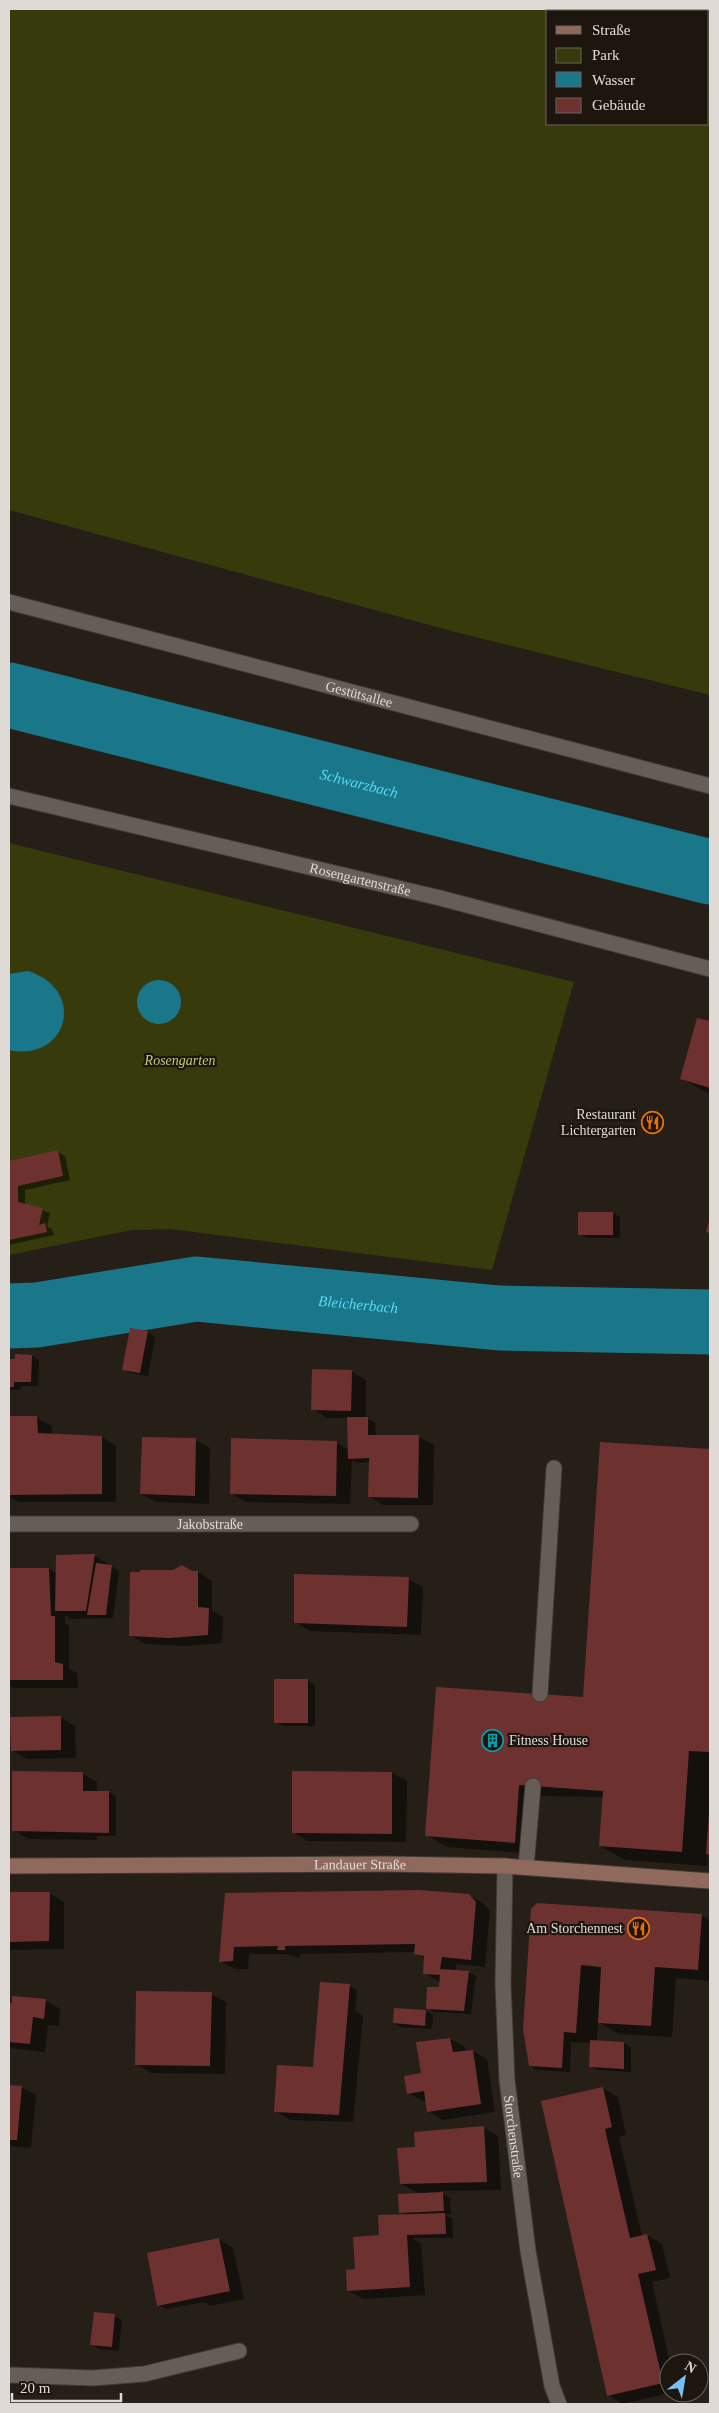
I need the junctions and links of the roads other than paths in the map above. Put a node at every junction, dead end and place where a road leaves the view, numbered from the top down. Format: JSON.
{"nodes":[{"id":1,"x":9,"y":602,"type":"edge"},
{"id":2,"x":710,"y":786,"type":"edge"},
{"id":3,"x":9,"y":796,"type":"edge"},
{"id":4,"x":710,"y":968,"type":"edge"},
{"id":5,"x":554,"y":1468,"type":"dead end"},
{"id":6,"x":9,"y":1524,"type":"edge"},
{"id":7,"x":411,"y":1524,"type":"dead end"},
{"id":8,"x":540,"y":1694,"type":"dead end"},
{"id":9,"x":533,"y":1786,"type":"dead end"},
{"id":10,"x":9,"y":1866,"type":"edge"},
{"id":11,"x":504,"y":1866,"type":"junction"},
{"id":12,"x":526,"y":1867,"type":"junction"},
{"id":13,"x":710,"y":1881,"type":"edge"},
{"id":14,"x":239,"y":2350,"type":"dead end"},
{"id":15,"x":9,"y":2375,"type":"edge"},
{"id":16,"x":559,"y":2404,"type":"edge"}],
"edges":[{"from":1,"to":2,"type":"street","name":"Gestütsallee"},
{"from":3,"to":4,"type":"street","name":"Rosengartenstraße"},
{"from":5,"to":8,"type":"street"},
{"from":6,"to":7,"type":"street","name":"Jakobstraße"},
{"from":9,"to":12,"type":"street"},
{"from":10,"to":11,"type":"main road","name":"Landauer Straße"},
{"from":11,"to":12,"type":"main road","name":"Landauer Straße"},
{"from":11,"to":16,"type":"street","name":"Storchenstraße"},
{"from":12,"to":13,"type":"main road","name":"Landauer Straße"},
{"from":14,"to":15,"type":"street"}]}
